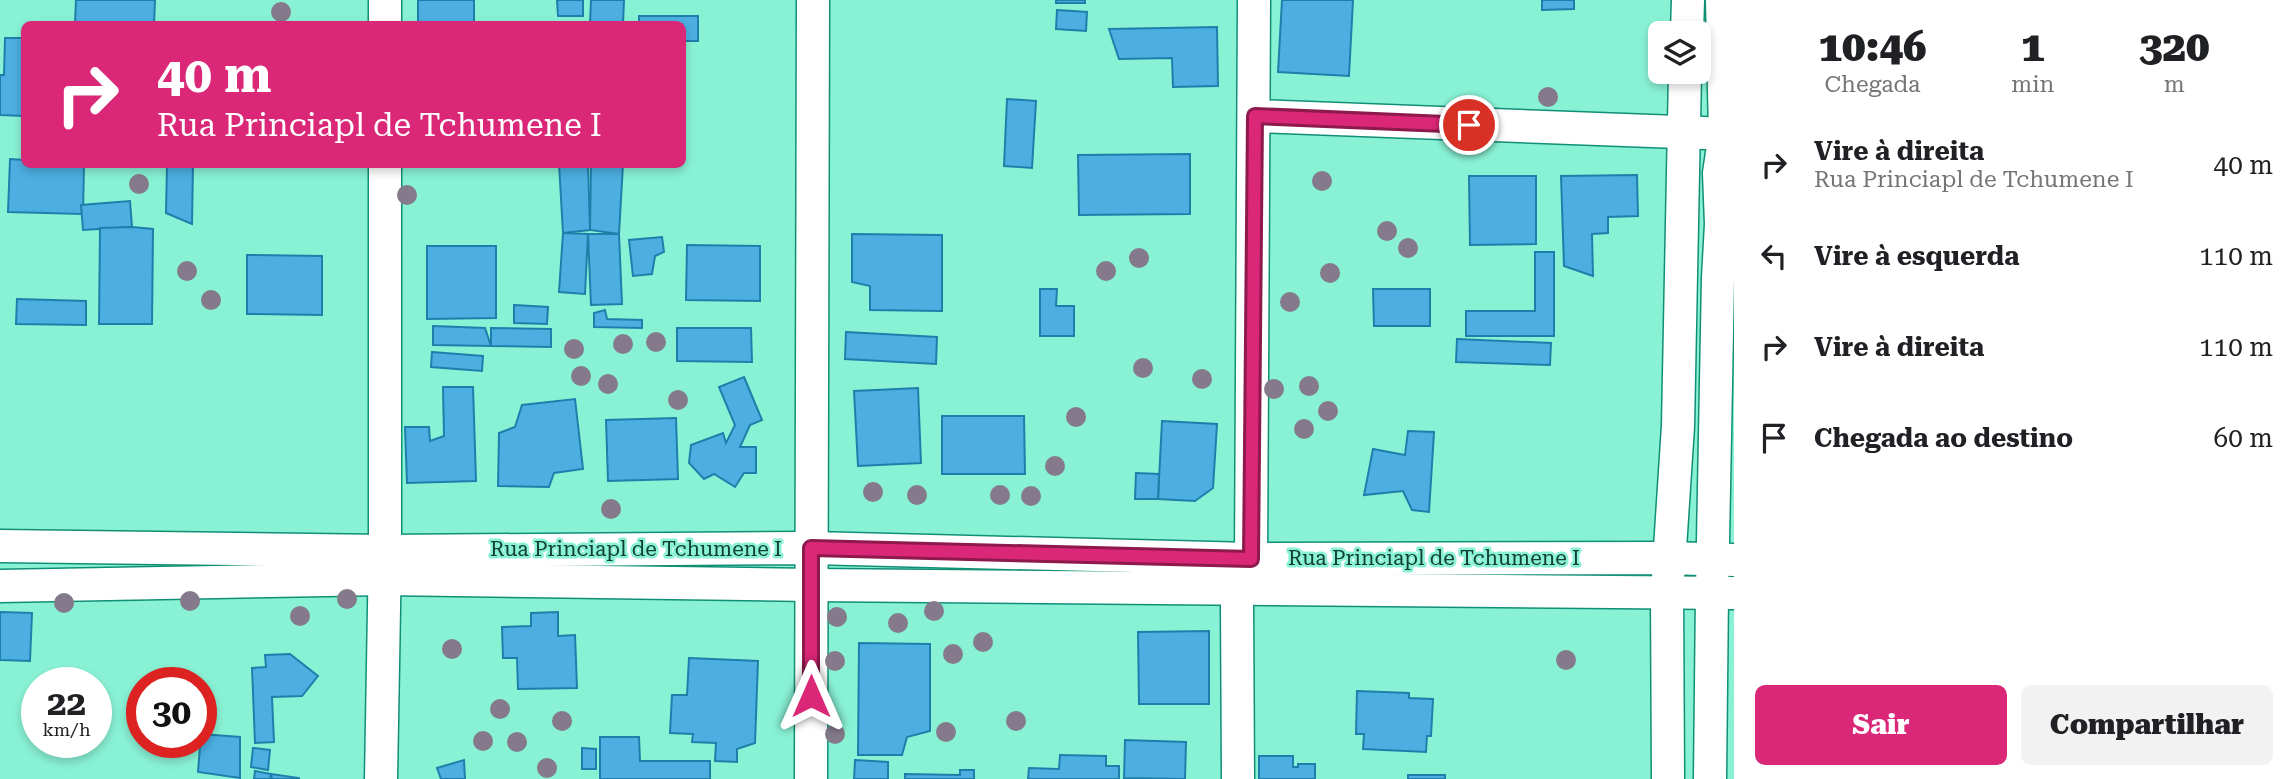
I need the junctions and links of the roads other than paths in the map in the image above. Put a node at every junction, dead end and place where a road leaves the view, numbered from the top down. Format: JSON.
{"nodes":[{"id":1,"x":385,"y":0,"type":"edge"},
{"id":2,"x":813,"y":0,"type":"edge"},
{"id":3,"x":1254,"y":0,"type":"edge"},
{"id":4,"x":1688,"y":0,"type":"edge"},
{"id":5,"x":1722,"y":0,"type":"edge"},
{"id":6,"x":385,"y":21,"type":"edge"},
{"id":7,"x":1687,"y":21,"type":"edge"},
{"id":8,"x":1685,"y":84,"type":"edge"},
{"id":9,"x":1255,"y":116,"type":"junction"},
{"id":10,"x":1683,"y":133,"type":"junction"},
{"id":11,"x":1729,"y":133,"type":"edge"},
{"id":12,"x":385,"y":168,"type":"edge"},
{"id":13,"x":0,"y":546,"type":"edge"},
{"id":14,"x":811,"y":548,"type":"junction"},
{"id":15,"x":1669,"y":558,"type":"junction"},
{"id":16,"x":1723,"y":560,"type":"edge"},
{"id":17,"x":384,"y":565,"type":"junction"},
{"id":18,"x":1247,"y":573,"type":"junction"},
{"id":19,"x":812,"y":585,"type":"junction"},
{"id":20,"x":0,"y":586,"type":"edge"},
{"id":21,"x":1723,"y":593,"type":"edge"},
{"id":22,"x":1667,"y":594,"type":"junction"},
{"id":23,"x":381,"y":779,"type":"edge"},
{"id":24,"x":811,"y":779,"type":"edge"},
{"id":25,"x":1238,"y":779,"type":"edge"},
{"id":26,"x":1668,"y":779,"type":"edge"},
{"id":27,"x":1710,"y":779,"type":"edge"}],
"edges":[{"from":1,"to":6,"type":"street"},
{"from":2,"to":14,"type":"street"},
{"from":3,"to":9,"type":"street"},
{"from":4,"to":7,"type":"street"},
{"from":5,"to":11,"type":"street"},
{"from":8,"to":10,"type":"street"},
{"from":9,"to":10,"type":"street"},
{"from":9,"to":18,"type":"street"},
{"from":10,"to":11,"type":"street"},
{"from":10,"to":15,"type":"street"},
{"from":11,"to":16,"type":"street"},
{"from":12,"to":17,"type":"street"},
{"from":13,"to":17,"type":"street","name":"Rua Princiapl de Tchumene I"},
{"from":14,"to":17,"type":"street","name":"Rua Princiapl de Tchumene I"},
{"from":14,"to":18,"type":"street","name":"Rua Princiapl de Tchumene I"},
{"from":14,"to":19,"type":"street"},
{"from":15,"to":16,"type":"street","name":"Rua Princiapl de Tchumene I"},
{"from":15,"to":18,"type":"street","name":"Rua Princiapl de Tchumene I"},
{"from":15,"to":22,"type":"street"},
{"from":16,"to":21,"type":"street"},
{"from":17,"to":19,"type":"street","name":"Rua Princiapl de Tchumene I"},
{"from":17,"to":20,"type":"street","name":"Rua Princiapl de Tchumene I"},
{"from":17,"to":23,"type":"street"},
{"from":18,"to":19,"type":"street","name":"Rua Princiapl de Tchumene I"},
{"from":18,"to":22,"type":"street","name":"Rua Princiapl de Tchumene I"},
{"from":18,"to":25,"type":"street"},
{"from":19,"to":24,"type":"street"},
{"from":21,"to":22,"type":"street","name":"Rua Princiapl de Tchumene I"},
{"from":21,"to":27,"type":"street"},
{"from":22,"to":26,"type":"street"}]}
